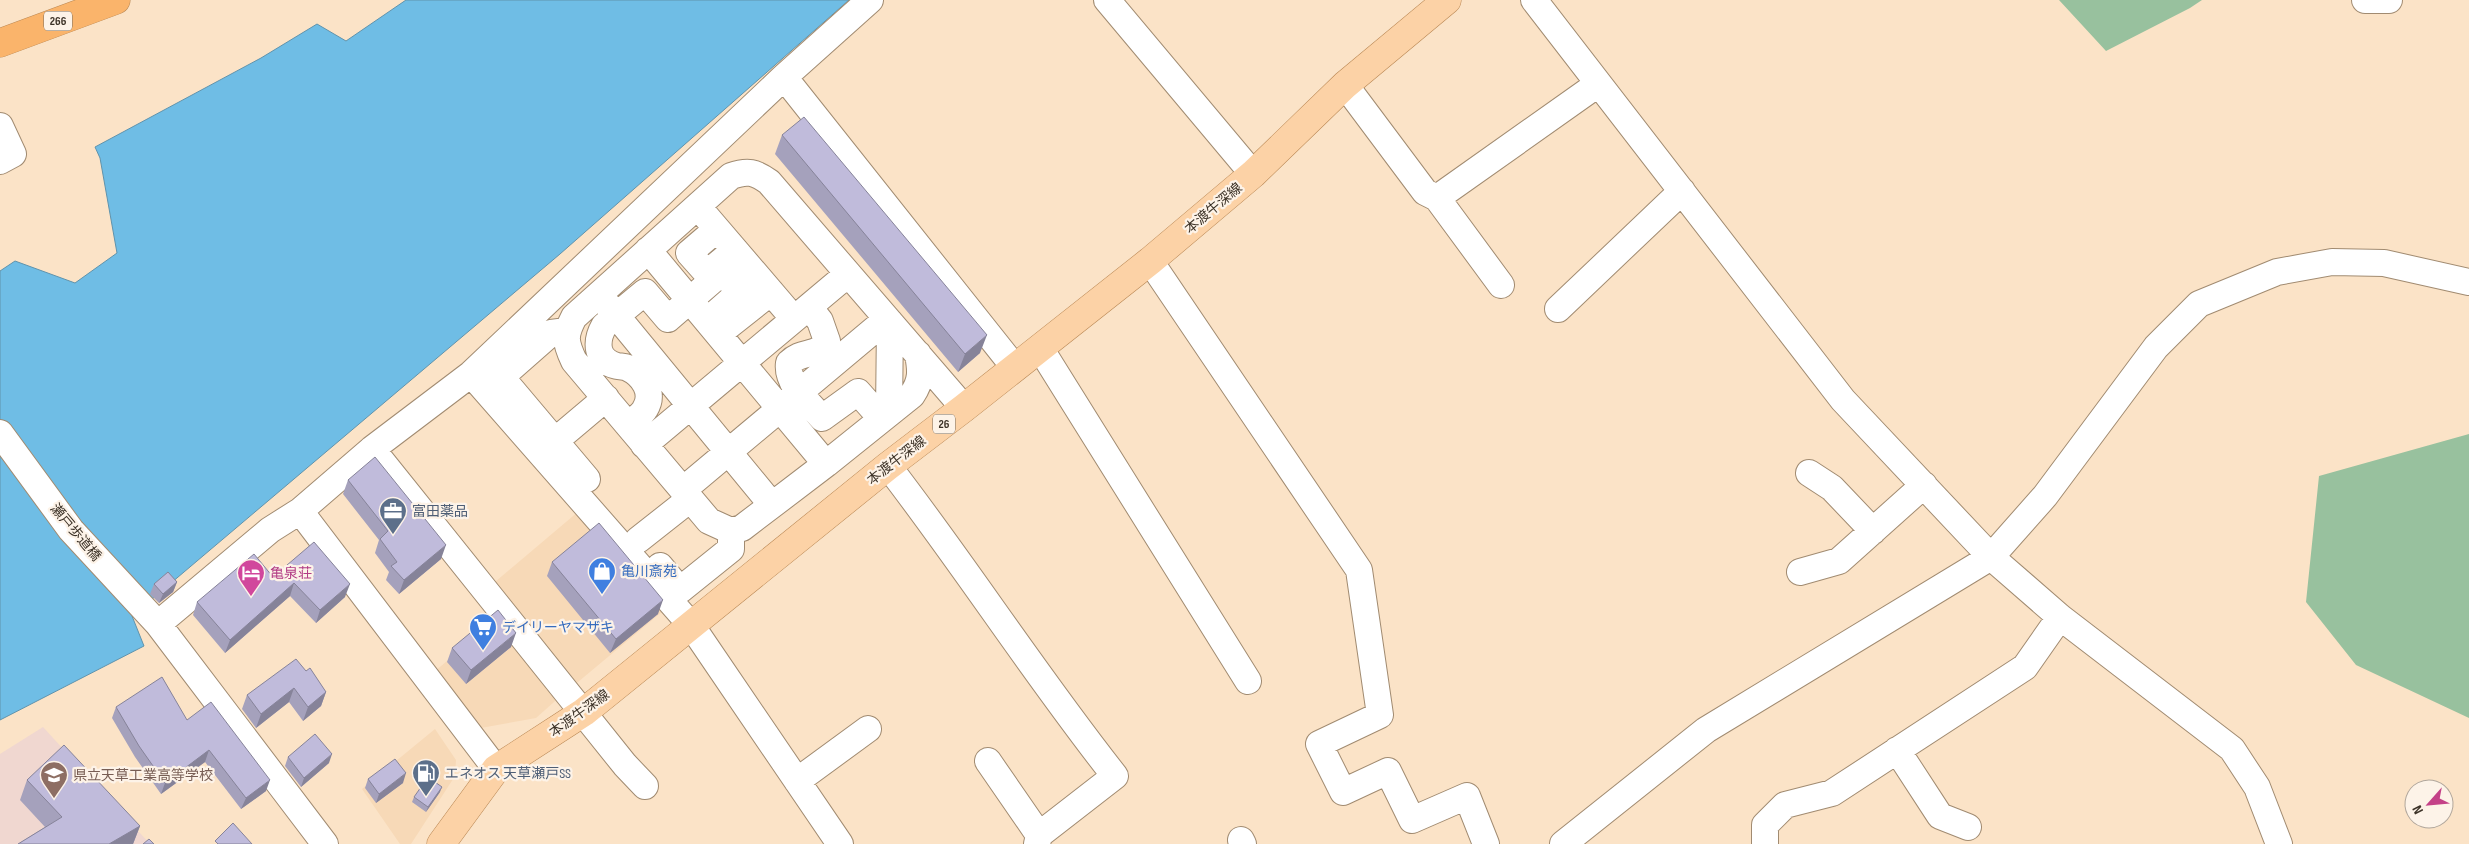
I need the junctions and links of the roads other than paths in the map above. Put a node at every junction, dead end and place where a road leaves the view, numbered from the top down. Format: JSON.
{"nodes":[{"id":1,"x":116,"y":0,"type":"edge"},
{"id":2,"x":870,"y":0,"type":"edge"},
{"id":3,"x":1106,"y":0,"type":"edge"},
{"id":4,"x":1447,"y":0,"type":"edge"},
{"id":5,"x":1534,"y":0,"type":"edge"},
{"id":6,"x":2365,"y":0,"type":"edge"},
{"id":7,"x":2389,"y":0,"type":"edge"},
{"id":8,"x":0,"y":43,"type":"edge"},
{"id":9,"x":784,"y":77,"type":"junction"},
{"id":10,"x":1598,"y":84,"type":"junction"},
{"id":11,"x":1345,"y":85,"type":"junction"},
{"id":12,"x":0,"y":126,"type":"edge"},
{"id":13,"x":0,"y":161,"type":"edge"},
{"id":14,"x":1253,"y":174,"type":"junction"},
{"id":15,"x":1682,"y":191,"type":"junction"},
{"id":16,"x":1437,"y":198,"type":"junction"},
{"id":17,"x":698,"y":206,"type":"junction"},
{"id":18,"x":717,"y":228,"type":"junction"},
{"id":19,"x":648,"y":250,"type":"junction"},
{"id":20,"x":735,"y":250,"type":"junction"},
{"id":21,"x":1150,"y":261,"type":"junction"},
{"id":22,"x":848,"y":274,"type":"junction"},
{"id":23,"x":2469,"y":282,"type":"edge"},
{"id":24,"x":1501,"y":285,"type":"dead end"},
{"id":25,"x":771,"y":292,"type":"junction"},
{"id":26,"x":599,"y":294,"type":"junction"},
{"id":27,"x":690,"y":300,"type":"junction"},
{"id":28,"x":1558,"y":309,"type":"dead end"},
{"id":29,"x":802,"y":313,"type":"junction"},
{"id":30,"x":617,"y":316,"type":"junction"},
{"id":31,"x":889,"y":320,"type":"junction"},
{"id":32,"x":713,"y":328,"type":"junction"},
{"id":33,"x":567,"y":331,"type":"junction"},
{"id":34,"x":1040,"y":348,"type":"junction"},
{"id":35,"x":918,"y":354,"type":"junction"},
{"id":36,"x":742,"y":363,"type":"junction"},
{"id":37,"x":1015,"y":368,"type":"junction"},
{"id":38,"x":471,"y":374,"type":"junction"},
{"id":39,"x":799,"y":391,"type":"junction"},
{"id":40,"x":606,"y":398,"type":"junction"},
{"id":41,"x":691,"y":406,"type":"junction"},
{"id":42,"x":779,"y":407,"type":"junction"},
{"id":43,"x":964,"y":408,"type":"junction"},
{"id":44,"x":886,"y":416,"type":"junction"},
{"id":45,"x":628,"y":425,"type":"junction"},
{"id":46,"x":0,"y":434,"type":"edge"},
{"id":47,"x":555,"y":441,"type":"junction"},
{"id":48,"x":644,"y":445,"type":"junction"},
{"id":49,"x":372,"y":449,"type":"junction"},
{"id":50,"x":728,"y":451,"type":"junction"},
{"id":51,"x":826,"y":464,"type":"junction"},
{"id":52,"x":888,"y":466,"type":"junction"},
{"id":53,"x":1809,"y":473,"type":"dead end"},
{"id":54,"x":1924,"y":485,"type":"junction"},
{"id":55,"x":686,"y":494,"type":"junction"},
{"id":56,"x":772,"y":505,"type":"junction"},
{"id":57,"x":300,"y":511,"type":"junction"},
{"id":58,"x":731,"y":530,"type":"junction"},
{"id":59,"x":1872,"y":531,"type":"junction"},
{"id":60,"x":638,"y":540,"type":"junction"},
{"id":61,"x":1991,"y":557,"type":"junction"},
{"id":62,"x":1800,"y":572,"type":"dead end"},
{"id":63,"x":2060,"y":618,"type":"junction"},
{"id":64,"x":158,"y":624,"type":"junction"},
{"id":65,"x":691,"y":625,"type":"junction"},
{"id":66,"x":1248,"y":682,"type":"dead end"},
{"id":67,"x":584,"y":712,"type":"junction"},
{"id":68,"x":868,"y":730,"type":"dead end"},
{"id":69,"x":1897,"y":750,"type":"junction"},
{"id":70,"x":988,"y":761,"type":"dead end"},
{"id":71,"x":496,"y":769,"type":"junction"},
{"id":72,"x":798,"y":781,"type":"junction"},
{"id":73,"x":645,"y":786,"type":"dead end"},
{"id":74,"x":1968,"y":827,"type":"dead end"},
{"id":75,"x":829,"y":840,"type":"edge"},
{"id":76,"x":1038,"y":840,"type":"edge"},
{"id":77,"x":325,"y":844,"type":"edge"},
{"id":78,"x":441,"y":844,"type":"edge"},
{"id":79,"x":1486,"y":844,"type":"edge"},
{"id":80,"x":1563,"y":844,"type":"edge"},
{"id":81,"x":1765,"y":844,"type":"edge"},
{"id":82,"x":2279,"y":844,"type":"edge"}],
"edges":[{"from":1,"to":8,"type":"highway","number":"266"},
{"from":2,"to":9,"type":"street"},
{"from":3,"to":14,"type":"street"},
{"from":4,"to":11,"type":"main road","name":"本渡牛深線","number":"26"},
{"from":5,"to":10,"type":"street"},
{"from":6,"to":7,"type":"street"},
{"from":9,"to":37,"type":"street"},
{"from":9,"to":38,"type":"street"},
{"from":10,"to":15,"type":"street"},
{"from":10,"to":16,"type":"street"},
{"from":11,"to":14,"type":"main road","name":"本渡牛深線","number":"26"},
{"from":11,"to":16,"type":"street"},
{"from":12,"to":13,"type":"street"},
{"from":14,"to":21,"type":"main road","name":"本渡牛深線","number":"26"},
{"from":15,"to":28,"type":"street"},
{"from":15,"to":54,"type":"street"},
{"from":16,"to":24,"type":"street"},
{"from":17,"to":18,"type":"street"},
{"from":17,"to":19,"type":"street"},
{"from":17,"to":22,"type":"street"},
{"from":18,"to":20,"type":"street"},
{"from":18,"to":27,"type":"street"},
{"from":19,"to":26,"type":"street"},
{"from":19,"to":27,"type":"street"},
{"from":20,"to":25,"type":"street"},
{"from":20,"to":32,"type":"street"},
{"from":21,"to":34,"type":"main road","name":"本渡牛深線","number":"26"},
{"from":21,"to":79,"type":"street"},
{"from":22,"to":29,"type":"street"},
{"from":22,"to":31,"type":"street"},
{"from":23,"to":61,"type":"street"},
{"from":25,"to":29,"type":"street"},
{"from":25,"to":32,"type":"street"},
{"from":26,"to":30,"type":"street"},
{"from":26,"to":33,"type":"street"},
{"from":27,"to":30,"type":"street"},
{"from":27,"to":32,"type":"street"},
{"from":29,"to":36,"type":"street"},
{"from":29,"to":39,"type":"street"},
{"from":30,"to":41,"type":"street"},
{"from":30,"to":45,"type":"street"},
{"from":31,"to":35,"type":"street"},
{"from":31,"to":39,"type":"street"},
{"from":31,"to":44,"type":"street"},
{"from":32,"to":36,"type":"street"},
{"from":33,"to":40,"type":"street"},
{"from":33,"to":47,"type":"street"},
{"from":34,"to":37,"type":"main road","name":"本渡牛深線","number":"26"},
{"from":34,"to":66,"type":"street"},
{"from":35,"to":43,"type":"street"},
{"from":35,"to":44,"type":"street"},
{"from":36,"to":41,"type":"street"},
{"from":36,"to":42,"type":"street"},
{"from":37,"to":43,"type":"main road","name":"本渡牛深線","number":"26"},
{"from":38,"to":49,"type":"street"},
{"from":38,"to":65,"type":"street"},
{"from":39,"to":42,"type":"street"},
{"from":39,"to":44,"type":"street"},
{"from":40,"to":45,"type":"street"},
{"from":40,"to":47,"type":"street"},
{"from":41,"to":48,"type":"street"},
{"from":41,"to":50,"type":"street"},
{"from":42,"to":50,"type":"street"},
{"from":42,"to":51,"type":"street"},
{"from":43,"to":52,"type":"main road","name":"本渡牛深線","number":"26"},
{"from":44,"to":51,"type":"street"},
{"from":45,"to":48,"type":"street"},
{"from":46,"to":64,"type":"street","name":"瀬戸歩道橋"},
{"from":47,"to":60,"type":"street"},
{"from":48,"to":55,"type":"street"},
{"from":49,"to":57,"type":"street"},
{"from":49,"to":67,"type":"street"},
{"from":50,"to":55,"type":"street"},
{"from":50,"to":56,"type":"street"},
{"from":51,"to":56,"type":"street"},
{"from":52,"to":65,"type":"main road","name":"本渡牛深線","number":"26"},
{"from":52,"to":76,"type":"street"},
{"from":53,"to":59,"type":"street"},
{"from":54,"to":59,"type":"street"},
{"from":54,"to":61,"type":"street"},
{"from":55,"to":58,"type":"street"},
{"from":55,"to":60,"type":"street"},
{"from":56,"to":58,"type":"street"},
{"from":57,"to":64,"type":"street"},
{"from":57,"to":71,"type":"street"},
{"from":58,"to":60,"type":"street"},
{"from":59,"to":62,"type":"street"},
{"from":61,"to":63,"type":"street"},
{"from":61,"to":80,"type":"street"},
{"from":63,"to":69,"type":"street"},
{"from":63,"to":82,"type":"street"},
{"from":64,"to":77,"type":"street","name":"瀬戸歩道橋"},
{"from":65,"to":67,"type":"main road","name":"本渡牛深線","number":"26"},
{"from":65,"to":72,"type":"street"},
{"from":67,"to":71,"type":"main road","name":"本渡牛深線","number":"26"},
{"from":67,"to":73,"type":"street"},
{"from":68,"to":72,"type":"street"},
{"from":69,"to":74,"type":"street"},
{"from":69,"to":81,"type":"street"},
{"from":70,"to":76,"type":"street"},
{"from":71,"to":78,"type":"main road","name":"本渡牛深線","number":"26"},
{"from":72,"to":75,"type":"street"}]}
